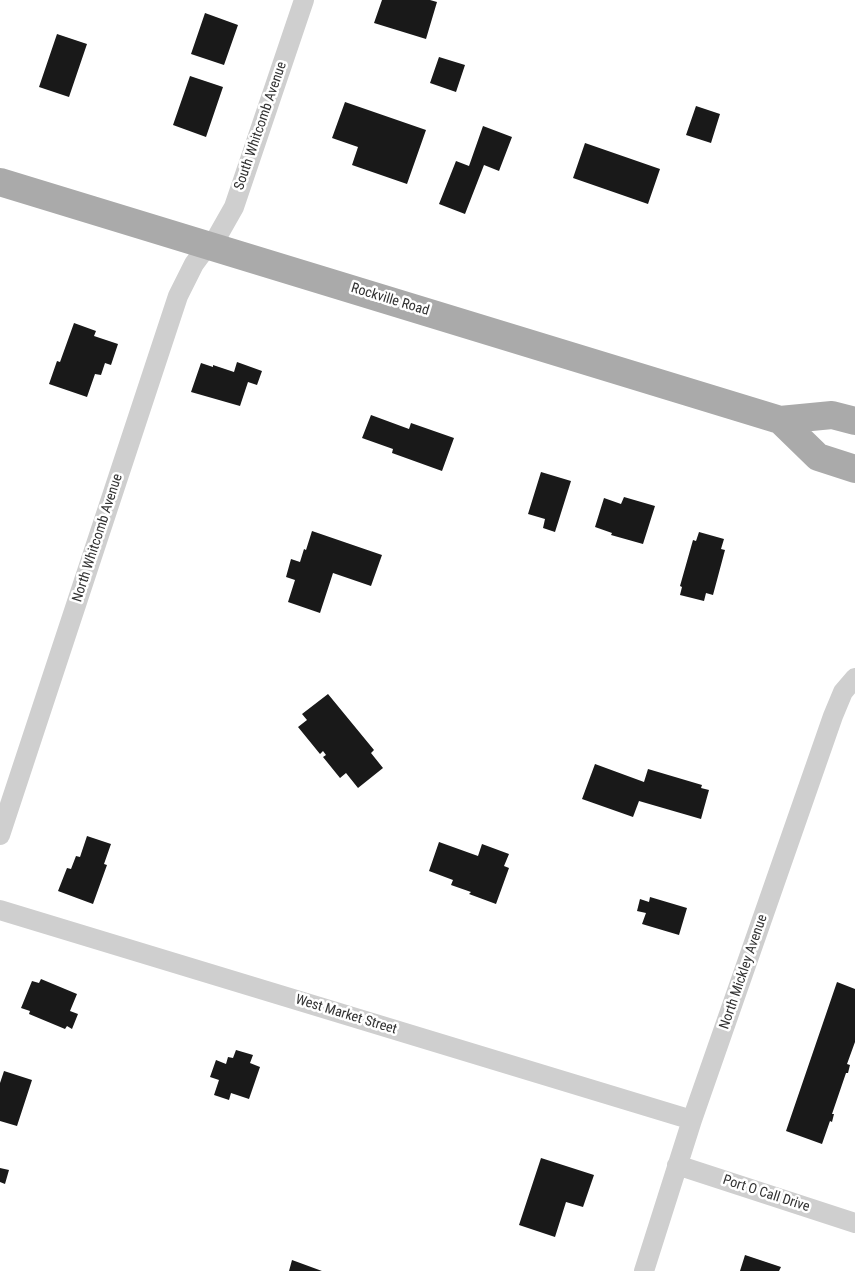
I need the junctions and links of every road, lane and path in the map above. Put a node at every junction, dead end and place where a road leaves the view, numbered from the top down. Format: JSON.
{"nodes":[{"id":1,"x":304,"y":0,"type":"edge"},
{"id":2,"x":0,"y":182,"type":"edge"},
{"id":3,"x":208,"y":245,"type":"junction"},
{"id":4,"x":780,"y":420,"type":"junction"},
{"id":5,"x":855,"y":421,"type":"edge"},
{"id":6,"x":855,"y":469,"type":"edge"},
{"id":7,"x":855,"y":678,"type":"edge"},
{"id":8,"x":0,"y":835,"type":"edge"},
{"id":9,"x":0,"y":910,"type":"edge"},
{"id":10,"x":692,"y":1120,"type":"junction"},
{"id":11,"x":677,"y":1165,"type":"junction"},
{"id":12,"x":855,"y":1223,"type":"edge"},
{"id":13,"x":644,"y":1271,"type":"edge"}],
"edges":[{"from":1,"to":3,"type":"street","name":"South Whitcomb Avenue"},
{"from":2,"to":3,"type":"main road","name":"Rockville Road"},
{"from":3,"to":4,"type":"main road","name":"Rockville Road"},
{"from":3,"to":8,"type":"street","name":"North Whitcomb Avenue"},
{"from":4,"to":5,"type":"main road","name":"Rockville Road"},
{"from":4,"to":6,"type":"main road","name":"Rockville Road"},
{"from":7,"to":10,"type":"street","name":"North Mickley Avenue"},
{"from":9,"to":10,"type":"street","name":"West Market Street"},
{"from":10,"to":11,"type":"street","name":"North Mickley Avenue"},
{"from":11,"to":12,"type":"street","name":"Port O Call Drive"},
{"from":11,"to":13,"type":"street","name":"North Mickley Avenue"}]}
